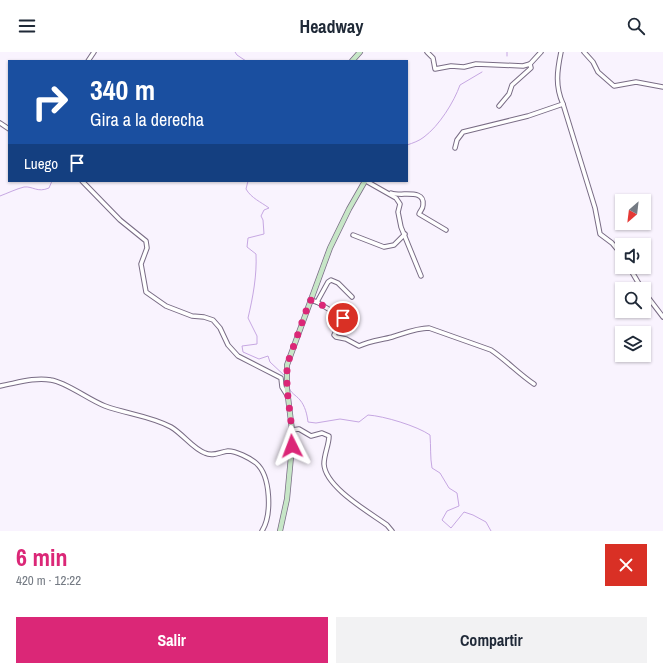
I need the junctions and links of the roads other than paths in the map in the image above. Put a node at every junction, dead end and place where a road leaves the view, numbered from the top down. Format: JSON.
{"nodes":[{"id":1,"x":360,"y":52,"type":"edge"},
{"id":2,"x":427,"y":52,"type":"edge"},
{"id":3,"x":541,"y":52,"type":"edge"},
{"id":4,"x":561,"y":52,"type":"edge"},
{"id":5,"x":584,"y":52,"type":"edge"},
{"id":6,"x":353,"y":60,"type":"edge"},
{"id":7,"x":530,"y":64,"type":"junction"},
{"id":8,"x":663,"y":88,"type":"edge"},
{"id":9,"x":563,"y":104,"type":"junction"},
{"id":10,"x":499,"y":106,"type":"dead end"},
{"id":11,"x":455,"y":148,"type":"dead end"},
{"id":12,"x":83,"y":182,"type":"edge"},
{"id":13,"x":364,"y":182,"type":"edge"},
{"id":14,"x":367,"y":182,"type":"edge"},
{"id":15,"x":373,"y":182,"type":"edge"},
{"id":16,"x":446,"y":230,"type":"dead end"},
{"id":17,"x":404,"y":234,"type":"junction"},
{"id":18,"x":353,"y":235,"type":"dead end"},
{"id":19,"x":615,"y":247,"type":"edge"},
{"id":20,"x":421,"y":276,"type":"dead end"},
{"id":21,"x":352,"y":297,"type":"dead end"},
{"id":22,"x":310,"y":300,"type":"junction"},
{"id":23,"x":317,"y":302,"type":"junction"},
{"id":24,"x":651,"y":302,"type":"edge"},
{"id":25,"x":663,"y":318,"type":"edge"},
{"id":26,"x":285,"y":376,"type":"junction"},
{"id":27,"x":534,"y":384,"type":"dead end"},
{"id":28,"x":0,"y":386,"type":"edge"},
{"id":29,"x":292,"y":430,"type":"junction"},
{"id":30,"x":262,"y":531,"type":"edge"},
{"id":31,"x":280,"y":531,"type":"edge"},
{"id":32,"x":392,"y":531,"type":"edge"}],
"edges":[{"from":1,"to":6,"type":"main road"},
{"from":2,"to":7,"type":"street"},
{"from":3,"to":7,"type":"street"},
{"from":4,"to":9,"type":"street"},
{"from":5,"to":8,"type":"street"},
{"from":7,"to":10,"type":"street"},
{"from":9,"to":11,"type":"street"},
{"from":9,"to":19,"type":"street"},
{"from":12,"to":26,"type":"street"},
{"from":13,"to":22,"type":"main road"},
{"from":14,"to":17,"type":"street"},
{"from":15,"to":16,"type":"street"},
{"from":17,"to":18,"type":"street"},
{"from":17,"to":20,"type":"street"},
{"from":21,"to":23,"type":"street"},
{"from":22,"to":23,"type":"street"},
{"from":22,"to":26,"type":"main road"},
{"from":23,"to":27,"type":"street"},
{"from":24,"to":25,"type":"street"},
{"from":26,"to":29,"type":"main road"},
{"from":28,"to":30,"type":"street"},
{"from":29,"to":31,"type":"main road"},
{"from":29,"to":32,"type":"street"}]}
